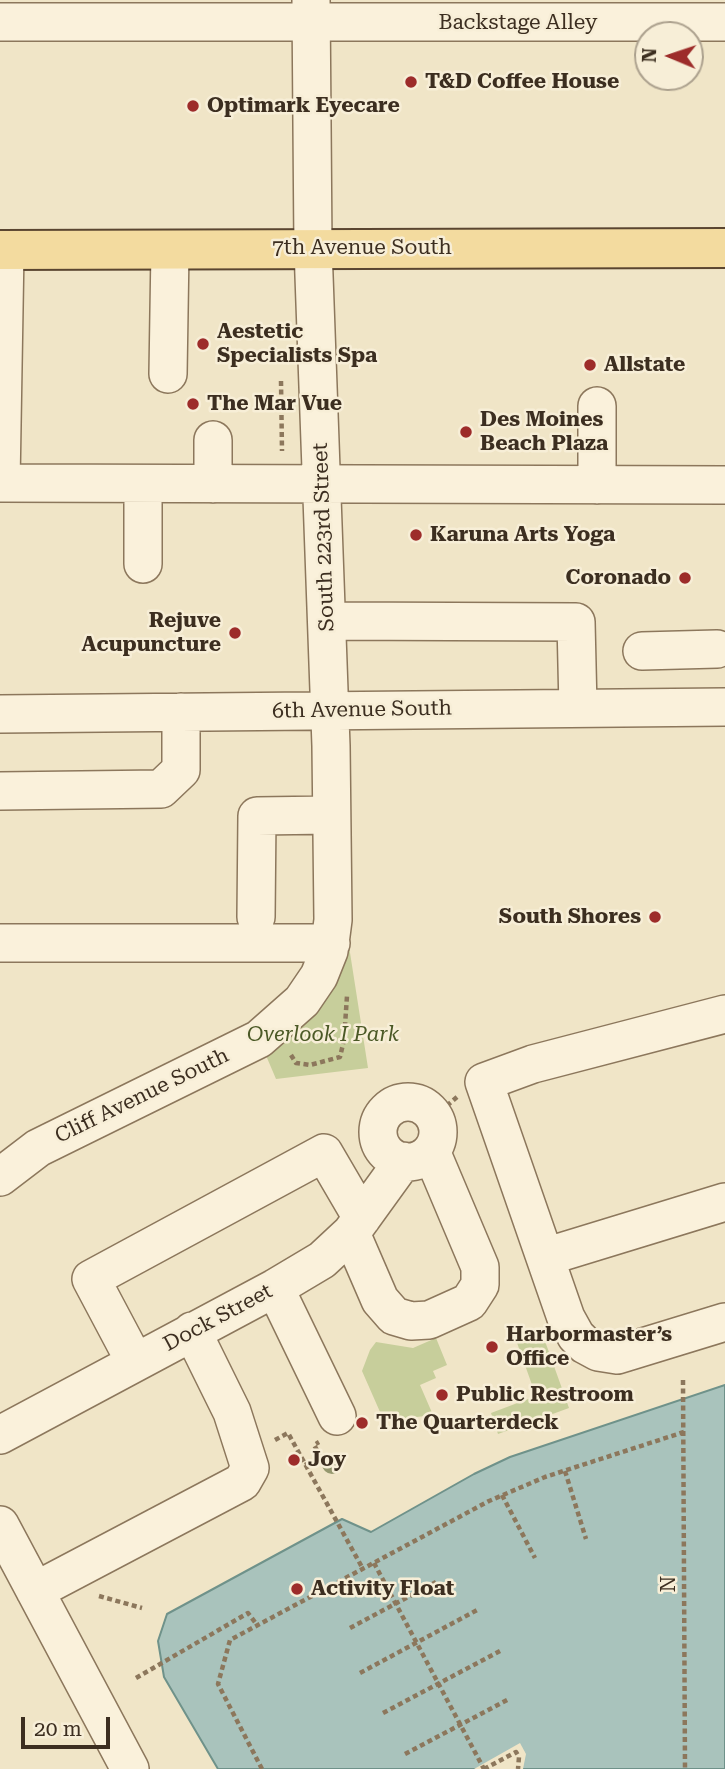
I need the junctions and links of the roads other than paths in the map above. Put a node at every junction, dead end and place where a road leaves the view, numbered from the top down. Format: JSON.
{"nodes":[{"id":1,"x":311,"y":12,"type":"edge"},
{"id":2,"x":0,"y":22,"type":"edge"},
{"id":3,"x":725,"y":22,"type":"edge"},
{"id":4,"x":313,"y":248,"type":"junction"},
{"id":5,"x":725,"y":248,"type":"edge"},
{"id":6,"x":3,"y":250,"type":"edge"},
{"id":7,"x":170,"y":250,"type":"junction"},
{"id":8,"x":168,"y":374,"type":"dead end"},
{"id":9,"x":597,"y":406,"type":"dead end"},
{"id":10,"x":213,"y":440,"type":"dead end"},
{"id":11,"x":1,"y":483,"type":"edge"},
{"id":12,"x":143,"y":484,"type":"junction"},
{"id":13,"x":213,"y":484,"type":"junction"},
{"id":14,"x":322,"y":485,"type":"junction"},
{"id":15,"x":597,"y":485,"type":"junction"},
{"id":16,"x":725,"y":485,"type":"edge"},
{"id":17,"x":143,"y":564,"type":"dead end"},
{"id":18,"x":327,"y":621,"type":"junction"},
{"id":19,"x":642,"y":650,"type":"dead end"},
{"id":20,"x":721,"y":650,"type":"edge"},
{"id":21,"x":722,"y":707,"type":"edge"},
{"id":22,"x":578,"y":708,"type":"junction"},
{"id":23,"x":330,"y":710,"type":"junction"},
{"id":24,"x":181,"y":712,"type":"junction"},
{"id":25,"x":0,"y":714,"type":"edge"},
{"id":26,"x":0,"y":791,"type":"edge"},
{"id":27,"x":331,"y":815,"type":"junction"},
{"id":28,"x":256,"y":917,"type":"dead end"},
{"id":29,"x":0,"y":943,"type":"edge"},
{"id":30,"x":331,"y":943,"type":"junction"},
{"id":31,"x":313,"y":987,"type":"joint"},
{"id":32,"x":725,"y":1014,"type":"edge"},
{"id":33,"x":38,"y":1148,"type":"junction"},
{"id":34,"x":0,"y":1149,"type":"edge"},
{"id":35,"x":0,"y":1177,"type":"edge"},
{"id":36,"x":725,"y":1202,"type":"edge"},
{"id":37,"x":356,"y":1226,"type":"junction"},
{"id":38,"x":545,"y":1257,"type":"junction"},
{"id":39,"x":275,"y":1288,"type":"junction"},
{"id":40,"x":725,"y":1322,"type":"edge"},
{"id":41,"x":192,"y":1331,"type":"junction"},
{"id":42,"x":135,"y":1362,"type":"junction"},
{"id":43,"x":337,"y":1416,"type":"dead end"},
{"id":44,"x":0,"y":1434,"type":"edge"},
{"id":45,"x":0,"y":1525,"type":"edge"},
{"id":46,"x":36,"y":1591,"type":"junction"},
{"id":47,"x":130,"y":1769,"type":"edge"}],
"edges":[{"from":1,"to":2,"type":"street","name":"Backstage Alley"},
{"from":1,"to":3,"type":"street","name":"Backstage Alley"},
{"from":1,"to":4,"type":"street","name":"South 223rd Street"},
{"from":4,"to":5,"type":"main road","name":"7th Avenue South"},
{"from":4,"to":7,"type":"main road","name":"7th Avenue South"},
{"from":4,"to":14,"type":"street","name":"South 223rd Street"},
{"from":6,"to":7,"type":"main road","name":"7th Avenue South"},
{"from":6,"to":11,"type":"street"},
{"from":7,"to":8,"type":"street"},
{"from":9,"to":15,"type":"street"},
{"from":10,"to":13,"type":"street"},
{"from":11,"to":12,"type":"street"},
{"from":12,"to":13,"type":"street"},
{"from":12,"to":17,"type":"street"},
{"from":13,"to":14,"type":"street"},
{"from":14,"to":15,"type":"street"},
{"from":14,"to":18,"type":"street","name":"South 223rd Street"},
{"from":15,"to":16,"type":"street"},
{"from":18,"to":22,"type":"street"},
{"from":18,"to":23,"type":"street","name":"South 223rd Street"},
{"from":19,"to":20,"type":"street"},
{"from":20,"to":21,"type":"street"},
{"from":21,"to":22,"type":"street","name":"6th Avenue South"},
{"from":22,"to":23,"type":"street","name":"6th Avenue South"},
{"from":23,"to":24,"type":"street","name":"6th Avenue South"},
{"from":23,"to":27,"type":"street","name":"South 223rd Street"},
{"from":24,"to":25,"type":"street","name":"6th Avenue South"},
{"from":24,"to":26,"type":"street"},
{"from":27,"to":28,"type":"street"},
{"from":27,"to":30,"type":"street","name":"South 223rd Street"},
{"from":29,"to":30,"type":"street"},
{"from":30,"to":31,"type":"street","name":"South 223rd Street"},
{"from":31,"to":33,"type":"street","name":"Cliff Avenue South"},
{"from":32,"to":38,"type":"street"},
{"from":33,"to":34,"type":"street"},
{"from":33,"to":35,"type":"street","name":"Cliff Avenue South"},
{"from":36,"to":38,"type":"street"},
{"from":37,"to":37,"type":"street","name":"Dock Street"},
{"from":37,"to":39,"type":"street","name":"Dock Street"},
{"from":37,"to":42,"type":"street"},
{"from":38,"to":40,"type":"street"},
{"from":39,"to":41,"type":"street","name":"Dock Street"},
{"from":39,"to":43,"type":"street"},
{"from":41,"to":42,"type":"street","name":"Dock Street"},
{"from":41,"to":46,"type":"street"},
{"from":42,"to":44,"type":"street","name":"Dock Street"},
{"from":45,"to":46,"type":"street"},
{"from":46,"to":47,"type":"street"}]}
